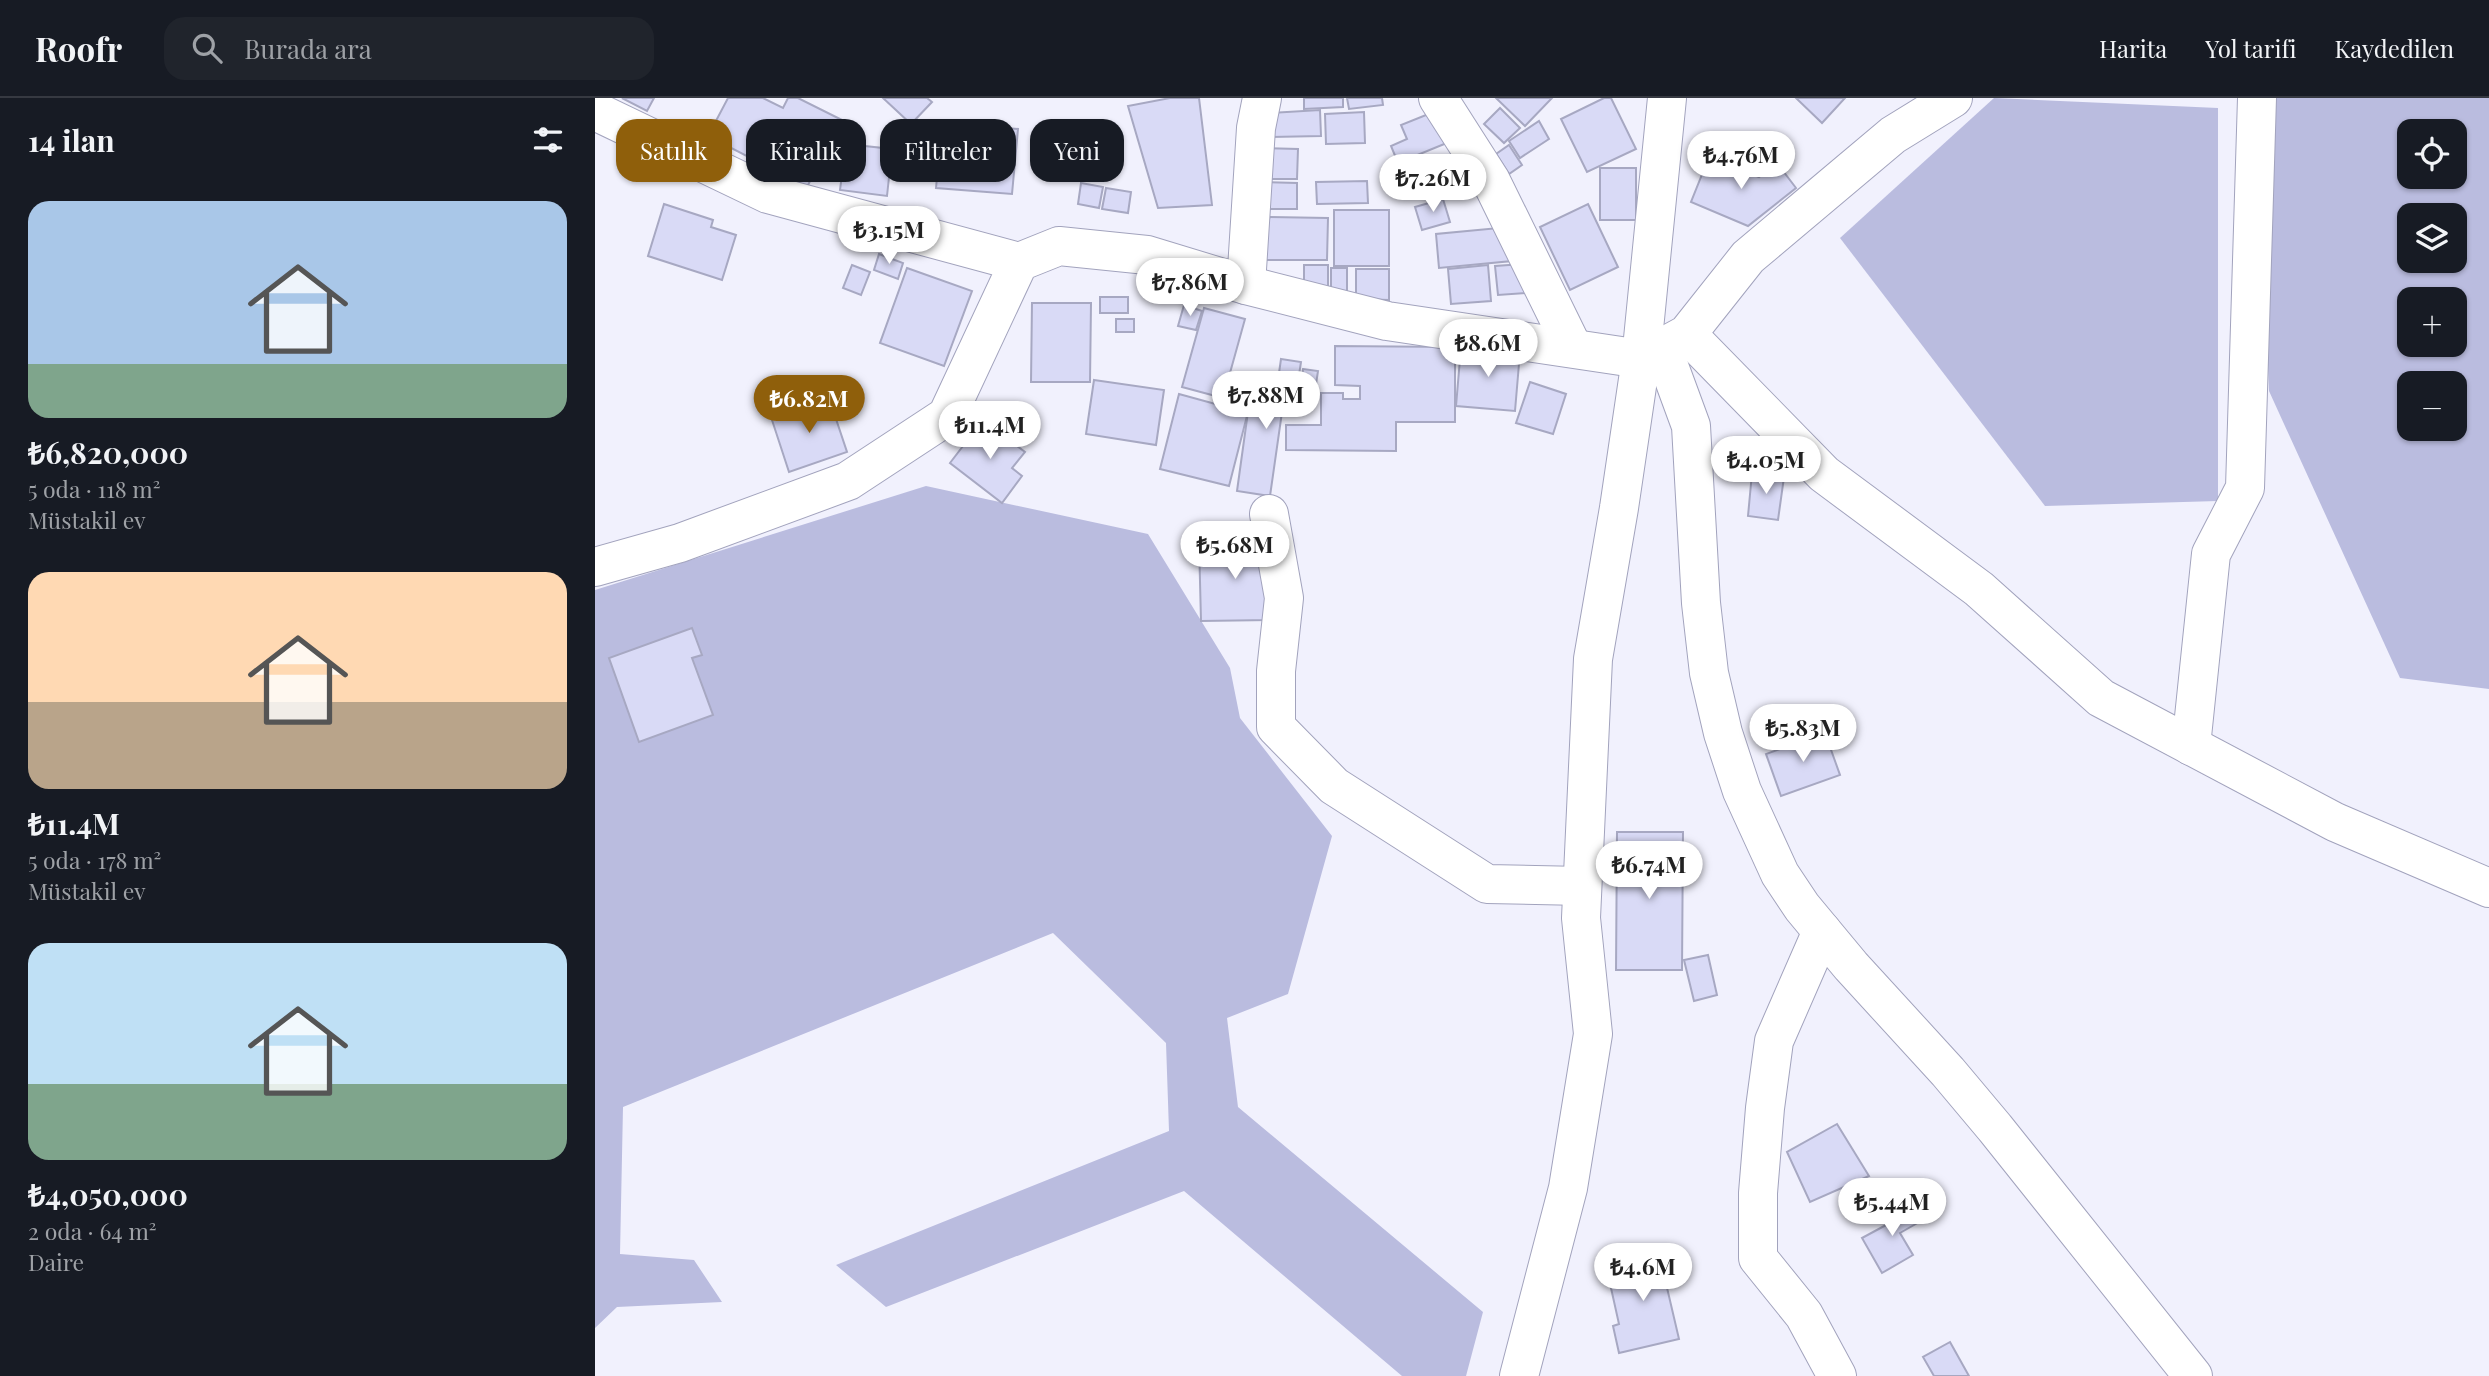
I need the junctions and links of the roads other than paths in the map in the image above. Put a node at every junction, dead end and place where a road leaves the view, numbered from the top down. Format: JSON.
{"nodes":[{"id":1,"x":1262,"y":98,"type":"edge"},
{"id":2,"x":1438,"y":98,"type":"edge"},
{"id":3,"x":1667,"y":98,"type":"edge"},
{"id":4,"x":1954,"y":98,"type":"edge"},
{"id":5,"x":2257,"y":98,"type":"edge"},
{"id":6,"x":595,"y":111,"type":"edge"},
{"id":7,"x":1019,"y":262,"type":"junction"},
{"id":8,"x":1246,"y":285,"type":"junction"},
{"id":9,"x":1663,"y":347,"type":"junction"},
{"id":10,"x":1573,"y":348,"type":"junction"},
{"id":11,"x":1269,"y":514,"type":"dead end"},
{"id":12,"x":595,"y":567,"type":"edge"},
{"id":13,"x":2192,"y":746,"type":"junction"},
{"id":14,"x":1582,"y":886,"type":"junction"},
{"id":15,"x":2489,"y":888,"type":"edge"},
{"id":16,"x":1822,"y":931,"type":"junction"},
{"id":17,"x":1519,"y":1376,"type":"edge"},
{"id":18,"x":1837,"y":1376,"type":"edge"},
{"id":19,"x":2193,"y":1376,"type":"edge"}],
"edges":[{"from":1,"to":8,"type":"street"},
{"from":2,"to":10,"type":"street"},
{"from":3,"to":9,"type":"street"},
{"from":4,"to":9,"type":"street"},
{"from":5,"to":13,"type":"street"},
{"from":6,"to":7,"type":"street"},
{"from":7,"to":8,"type":"street"},
{"from":7,"to":12,"type":"street"},
{"from":8,"to":10,"type":"street"},
{"from":9,"to":10,"type":"street"},
{"from":9,"to":13,"type":"street"},
{"from":9,"to":14,"type":"street"},
{"from":9,"to":16,"type":"street"},
{"from":11,"to":14,"type":"street"},
{"from":13,"to":15,"type":"street"},
{"from":14,"to":17,"type":"street"},
{"from":16,"to":18,"type":"street"},
{"from":16,"to":19,"type":"street"}]}
